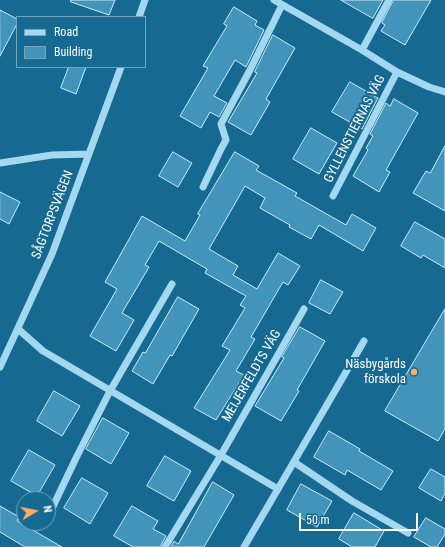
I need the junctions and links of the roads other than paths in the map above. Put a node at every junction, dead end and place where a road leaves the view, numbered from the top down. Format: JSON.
{"nodes":[{"id":1,"x":145,"y":0,"type":"edge"},
{"id":2,"x":274,"y":0,"type":"edge"},
{"id":3,"x":389,"y":0,"type":"edge"},
{"id":4,"x":282,"y":5,"type":"junction"},
{"id":5,"x":139,"y":16,"type":"edge"},
{"id":6,"x":362,"y":50,"type":"junction"},
{"id":7,"x":121,"y":68,"type":"edge"},
{"id":8,"x":397,"y":72,"type":"junction"},
{"id":9,"x":445,"y":92,"type":"edge"},
{"id":10,"x":89,"y":154,"type":"junction"},
{"id":11,"x":0,"y":163,"type":"edge"},
{"id":12,"x":203,"y":187,"type":"dead end"},
{"id":13,"x":333,"y":196,"type":"dead end"},
{"id":14,"x":172,"y":284,"type":"dead end"},
{"id":15,"x":304,"y":309,"type":"dead end"},
{"id":16,"x":18,"y":329,"type":"junction"},
{"id":17,"x":364,"y":341,"type":"dead end"},
{"id":18,"x":0,"y":367,"type":"edge"},
{"id":19,"x":110,"y":391,"type":"junction"},
{"id":20,"x":221,"y":456,"type":"junction"},
{"id":21,"x":294,"y":462,"type":"junction"},
{"id":22,"x":278,"y":489,"type":"junction"},
{"id":23,"x":56,"y":500,"type":"edge"},
{"id":24,"x":408,"y":533,"type":"dead end"},
{"id":25,"x":165,"y":547,"type":"edge"},
{"id":26,"x":244,"y":547,"type":"edge"}],
"edges":[{"from":1,"to":5,"type":"street"},
{"from":2,"to":4,"type":"street","name":"GYLLENSTIERNAS VÄG"},
{"from":3,"to":6,"type":"street"},
{"from":4,"to":6,"type":"street","name":"GYLLENSTIERNAS VÄG"},
{"from":4,"to":12,"type":"street"},
{"from":6,"to":8,"type":"street","name":"GYLLENSTIERNAS VÄG"},
{"from":7,"to":10,"type":"street","name":"SÅGTORPSVÄGEN"},
{"from":8,"to":9,"type":"street","name":"GYLLENSTIERNAS VÄG"},
{"from":8,"to":13,"type":"street","name":"GYLLENSTIERNAS VÄG"},
{"from":10,"to":11,"type":"street"},
{"from":10,"to":16,"type":"street","name":"SÅGTORPSVÄGEN"},
{"from":14,"to":19,"type":"street"},
{"from":15,"to":20,"type":"street","name":"MEIJERFELDTS VÄG"},
{"from":16,"to":18,"type":"street","name":"SÅGTORPSVÄGEN"},
{"from":16,"to":19,"type":"street"},
{"from":17,"to":21,"type":"street"},
{"from":19,"to":20,"type":"street"},
{"from":19,"to":23,"type":"street"},
{"from":20,"to":22,"type":"street"},
{"from":20,"to":25,"type":"street","name":"MEIJERFELDTS VÄG"},
{"from":21,"to":22,"type":"street"},
{"from":21,"to":24,"type":"street"},
{"from":22,"to":26,"type":"street"}]}
